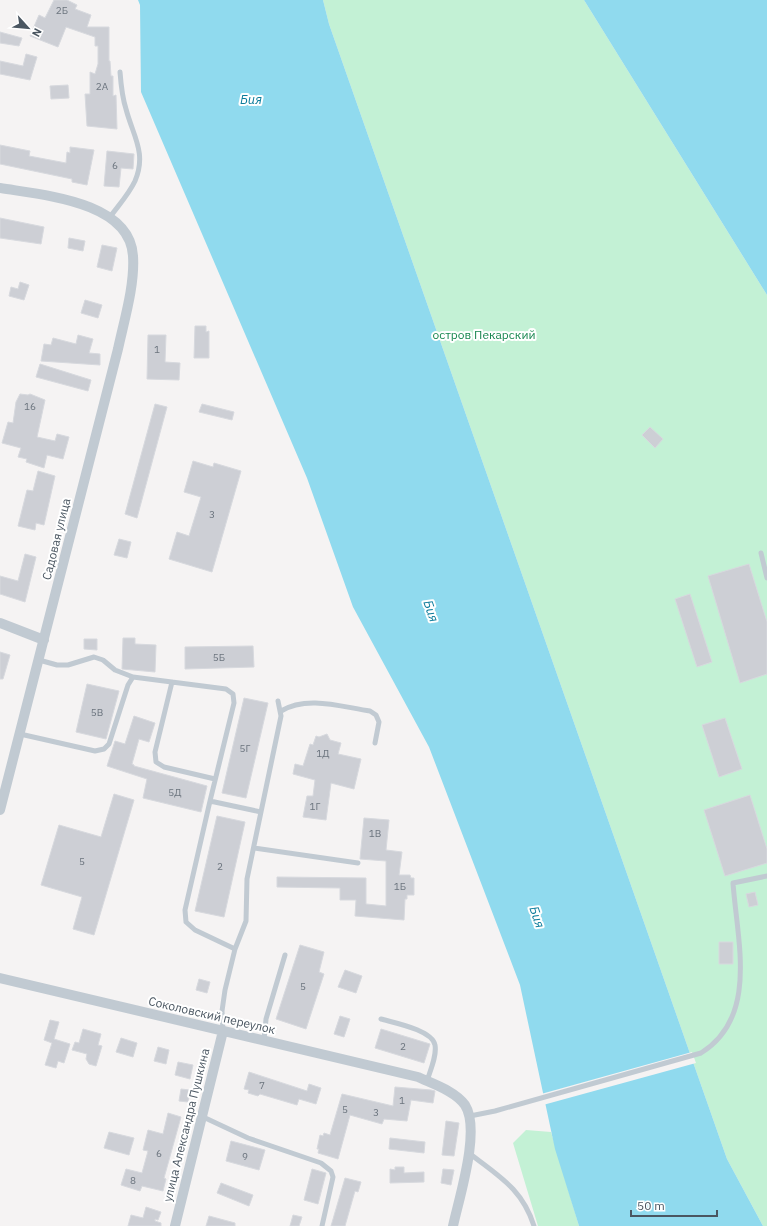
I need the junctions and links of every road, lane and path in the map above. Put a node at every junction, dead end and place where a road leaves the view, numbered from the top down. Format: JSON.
{"nodes":[{"id":1,"x":120,"y":72,"type":"dead end"},
{"id":2,"x":0,"y":188,"type":"edge"},
{"id":3,"x":110,"y":217,"type":"junction"},
{"id":4,"x":760,"y":553,"type":"dead end"},
{"id":5,"x":767,"y":578,"type":"edge"},
{"id":6,"x":0,"y":623,"type":"edge"},
{"id":7,"x":44,"y":640,"type":"junction"},
{"id":8,"x":38,"y":660,"type":"junction"},
{"id":9,"x":133,"y":677,"type":"junction"},
{"id":10,"x":172,"y":682,"type":"junction"},
{"id":11,"x":278,"y":701,"type":"dead end"},
{"id":12,"x":281,"y":711,"type":"junction"},
{"id":13,"x":20,"y":734,"type":"junction"},
{"id":14,"x":375,"y":743,"type":"dead end"},
{"id":15,"x":215,"y":779,"type":"junction"},
{"id":16,"x":210,"y":801,"type":"junction"},
{"id":17,"x":0,"y":810,"type":"edge"},
{"id":18,"x":261,"y":812,"type":"junction"},
{"id":19,"x":254,"y":848,"type":"junction"},
{"id":20,"x":358,"y":863,"type":"dead end"},
{"id":21,"x":767,"y":876,"type":"edge"},
{"id":22,"x":235,"y":949,"type":"junction"},
{"id":23,"x":285,"y":955,"type":"dead end"},
{"id":24,"x":0,"y":978,"type":"edge"},
{"id":25,"x":381,"y":1019,"type":"dead end"},
{"id":26,"x":223,"y":1031,"type":"junction"},
{"id":27,"x":264,"y":1040,"type":"junction"},
{"id":28,"x":422,"y":1079,"type":"junction"},
{"id":29,"x":201,"y":1116,"type":"junction"},
{"id":30,"x":470,"y":1116,"type":"junction"},
{"id":31,"x":469,"y":1153,"type":"junction"},
{"id":32,"x":175,"y":1226,"type":"edge"},
{"id":33,"x":322,"y":1226,"type":"edge"},
{"id":34,"x":453,"y":1226,"type":"edge"},
{"id":35,"x":534,"y":1226,"type":"edge"}],
"edges":[{"from":1,"to":3,"type":"lane"},
{"from":2,"to":3,"type":"street"},
{"from":3,"to":7,"type":"street","name":"Садовая улица"},
{"from":4,"to":5,"type":"lane"},
{"from":6,"to":7,"type":"street"},
{"from":7,"to":8,"type":"street","name":"Садовая улица"},
{"from":8,"to":9,"type":"lane"},
{"from":8,"to":13,"type":"street","name":"Садовая улица"},
{"from":9,"to":10,"type":"lane"},
{"from":9,"to":13,"type":"lane"},
{"from":10,"to":15,"type":"lane"},
{"from":10,"to":15,"type":"lane"},
{"from":11,"to":12,"type":"lane"},
{"from":12,"to":14,"type":"lane"},
{"from":12,"to":18,"type":"lane"},
{"from":13,"to":17,"type":"street","name":"Садовая улица"},
{"from":15,"to":16,"type":"lane"},
{"from":16,"to":18,"type":"lane"},
{"from":16,"to":22,"type":"lane"},
{"from":18,"to":19,"type":"lane"},
{"from":19,"to":20,"type":"lane"},
{"from":19,"to":22,"type":"lane"},
{"from":21,"to":30,"type":"lane"},
{"from":22,"to":26,"type":"lane"},
{"from":23,"to":27,"type":"lane"},
{"from":24,"to":26,"type":"street","name":"Соколовский переулок"},
{"from":25,"to":28,"type":"lane"},
{"from":26,"to":27,"type":"street","name":"Соколовский переулок"},
{"from":26,"to":29,"type":"street","name":"улица Александра Пушкина"},
{"from":27,"to":28,"type":"street","name":"Соколовский переулок"},
{"from":28,"to":30,"type":"street","name":"Соколовский переулок"},
{"from":29,"to":32,"type":"street","name":"улица Александра Пушкина"},
{"from":29,"to":33,"type":"lane"},
{"from":30,"to":31,"type":"street"},
{"from":31,"to":34,"type":"street"},
{"from":31,"to":35,"type":"lane"}]}
